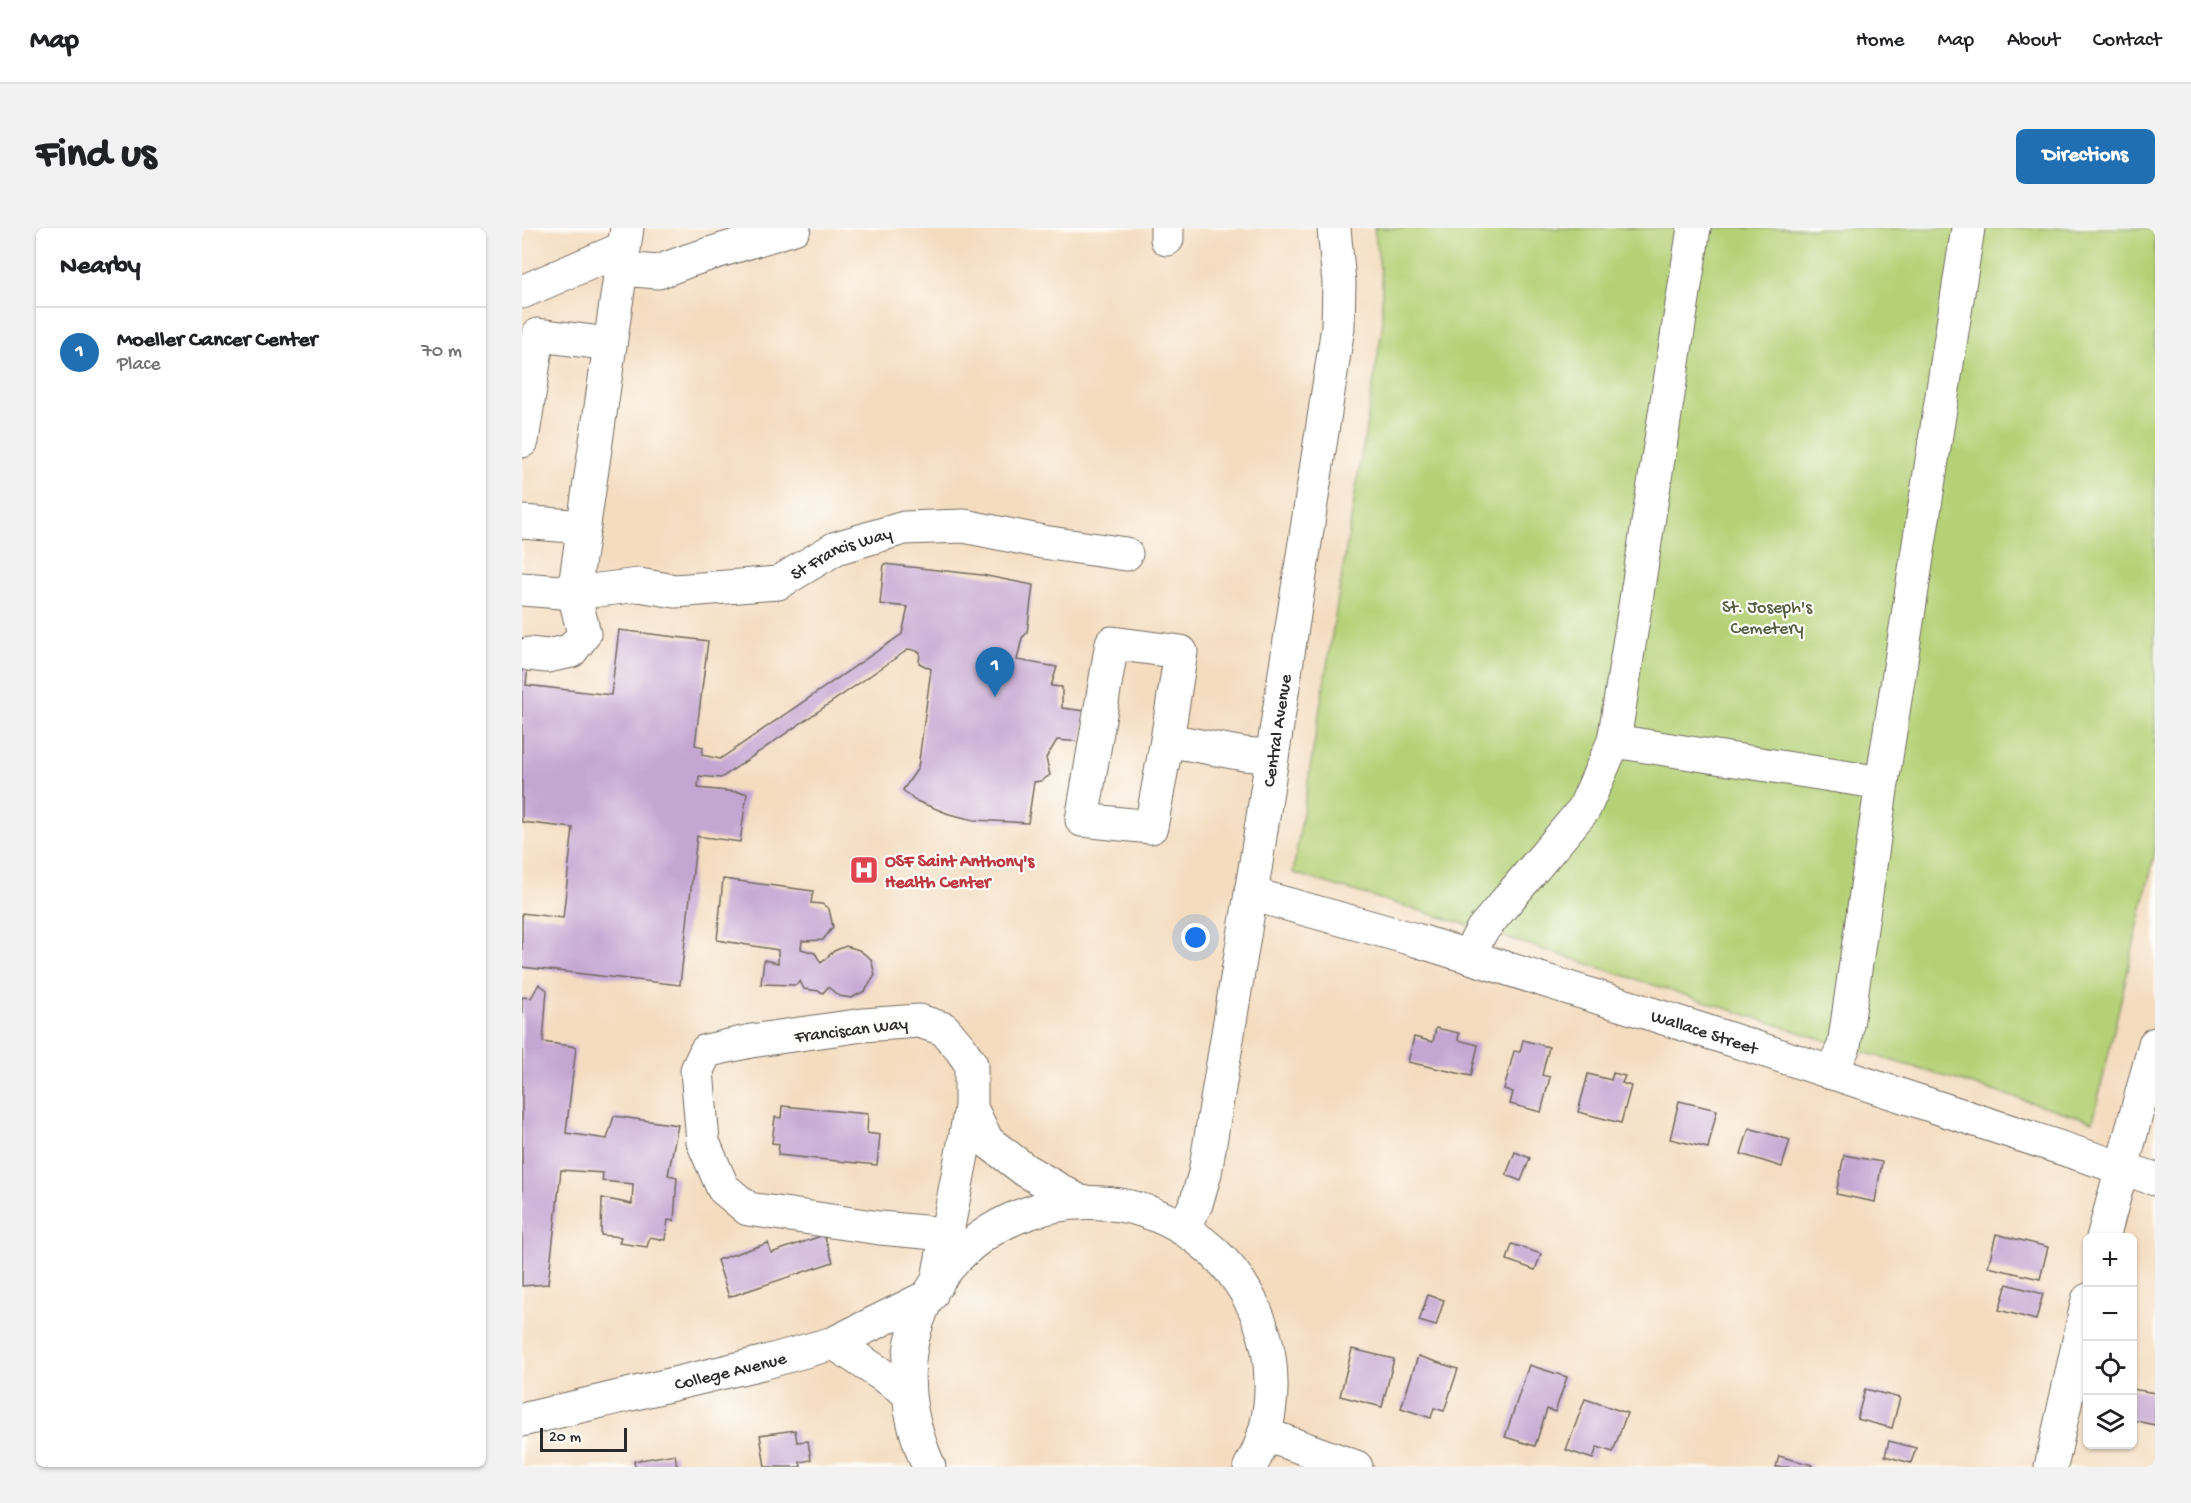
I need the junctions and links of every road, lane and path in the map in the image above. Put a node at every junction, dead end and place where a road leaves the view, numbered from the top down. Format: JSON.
{"nodes":[{"id":1,"x":794,"y":228,"type":"edge"},
{"id":2,"x":1334,"y":228,"type":"edge"},
{"id":3,"x":1694,"y":228,"type":"edge"},
{"id":4,"x":1968,"y":228,"type":"edge"},
{"id":5,"x":624,"y":248,"type":"edge"},
{"id":6,"x":522,"y":292,"type":"edge"},
{"id":7,"x":610,"y":344,"type":"junction"},
{"id":8,"x":522,"y":441,"type":"edge"},
{"id":9,"x":522,"y":522,"type":"edge"},
{"id":10,"x":584,"y":527,"type":"junction"},
{"id":11,"x":1126,"y":554,"type":"dead end"},
{"id":12,"x":522,"y":589,"type":"edge"},
{"id":13,"x":574,"y":593,"type":"junction"},
{"id":14,"x":529,"y":654,"type":"dead end"},
{"id":15,"x":1167,"y":740,"type":"junction"},
{"id":16,"x":1614,"y":741,"type":"junction"},
{"id":17,"x":1271,"y":756,"type":"junction"},
{"id":18,"x":1882,"y":783,"type":"junction"},
{"id":19,"x":1251,"y":894,"type":"junction"},
{"id":20,"x":1468,"y":956,"type":"junction"},
{"id":21,"x":2155,"y":1044,"type":"edge"},
{"id":22,"x":1831,"y":1073,"type":"junction"},
{"id":23,"x":970,"y":1108,"type":"junction"},
{"id":24,"x":2121,"y":1169,"type":"junction"},
{"id":25,"x":2155,"y":1179,"type":"edge"},
{"id":26,"x":1080,"y":1202,"type":"junction"},
{"id":27,"x":1182,"y":1227,"type":"junction"},
{"id":28,"x":2104,"y":1233,"type":"edge"},
{"id":29,"x":946,"y":1234,"type":"junction"},
{"id":30,"x":934,"y":1289,"type":"junction"},
{"id":31,"x":2083,"y":1322,"type":"edge"},
{"id":32,"x":834,"y":1343,"type":"junction"},
{"id":33,"x":908,"y":1392,"type":"junction"},
{"id":34,"x":522,"y":1420,"type":"edge"},
{"id":35,"x":1264,"y":1434,"type":"junction"},
{"id":36,"x":929,"y":1467,"type":"edge"},
{"id":37,"x":1250,"y":1467,"type":"edge"},
{"id":38,"x":1356,"y":1467,"type":"edge"},
{"id":39,"x":2050,"y":1467,"type":"edge"}],
"edges":[{"from":1,"to":5,"type":"street"},
{"from":2,"to":17,"type":"street","name":"Central Avenue"},
{"from":3,"to":16,"type":"street"},
{"from":4,"to":18,"type":"street"},
{"from":5,"to":6,"type":"street"},
{"from":5,"to":7,"type":"street"},
{"from":7,"to":8,"type":"street"},
{"from":7,"to":10,"type":"street"},
{"from":9,"to":10,"type":"street"},
{"from":10,"to":13,"type":"street"},
{"from":11,"to":13,"type":"street","name":"St Francis Way"},
{"from":12,"to":13,"type":"street","name":"St Francis Way"},
{"from":13,"to":14,"type":"street"},
{"from":15,"to":15,"type":"street"},
{"from":15,"to":17,"type":"street"},
{"from":16,"to":18,"type":"street"},
{"from":16,"to":20,"type":"street"},
{"from":17,"to":19,"type":"street","name":"Central Avenue"},
{"from":18,"to":22,"type":"street"},
{"from":19,"to":20,"type":"street","name":"Wallace Street"},
{"from":19,"to":27,"type":"street","name":"Central Avenue"},
{"from":20,"to":22,"type":"street","name":"Wallace Street"},
{"from":21,"to":24,"type":"street"},
{"from":22,"to":24,"type":"street","name":"Wallace Street"},
{"from":23,"to":26,"type":"street","name":"Franciscan Way"},
{"from":23,"to":29,"type":"street","name":"Franciscan Way"},
{"from":23,"to":29,"type":"street","name":"Franciscan Way"},
{"from":24,"to":25,"type":"street","name":"Wallace Street"},
{"from":24,"to":28,"type":"street"},
{"from":26,"to":27,"type":"street"},
{"from":26,"to":30,"type":"street"},
{"from":27,"to":35,"type":"street"},
{"from":29,"to":30,"type":"street","name":"Franciscan Way"},
{"from":30,"to":32,"type":"street","name":"College Avenue"},
{"from":30,"to":33,"type":"street"},
{"from":31,"to":39,"type":"street"},
{"from":32,"to":33,"type":"street"},
{"from":32,"to":34,"type":"street","name":"College Avenue"},
{"from":33,"to":36,"type":"street"},
{"from":35,"to":37,"type":"street"},
{"from":35,"to":38,"type":"street"}]}
